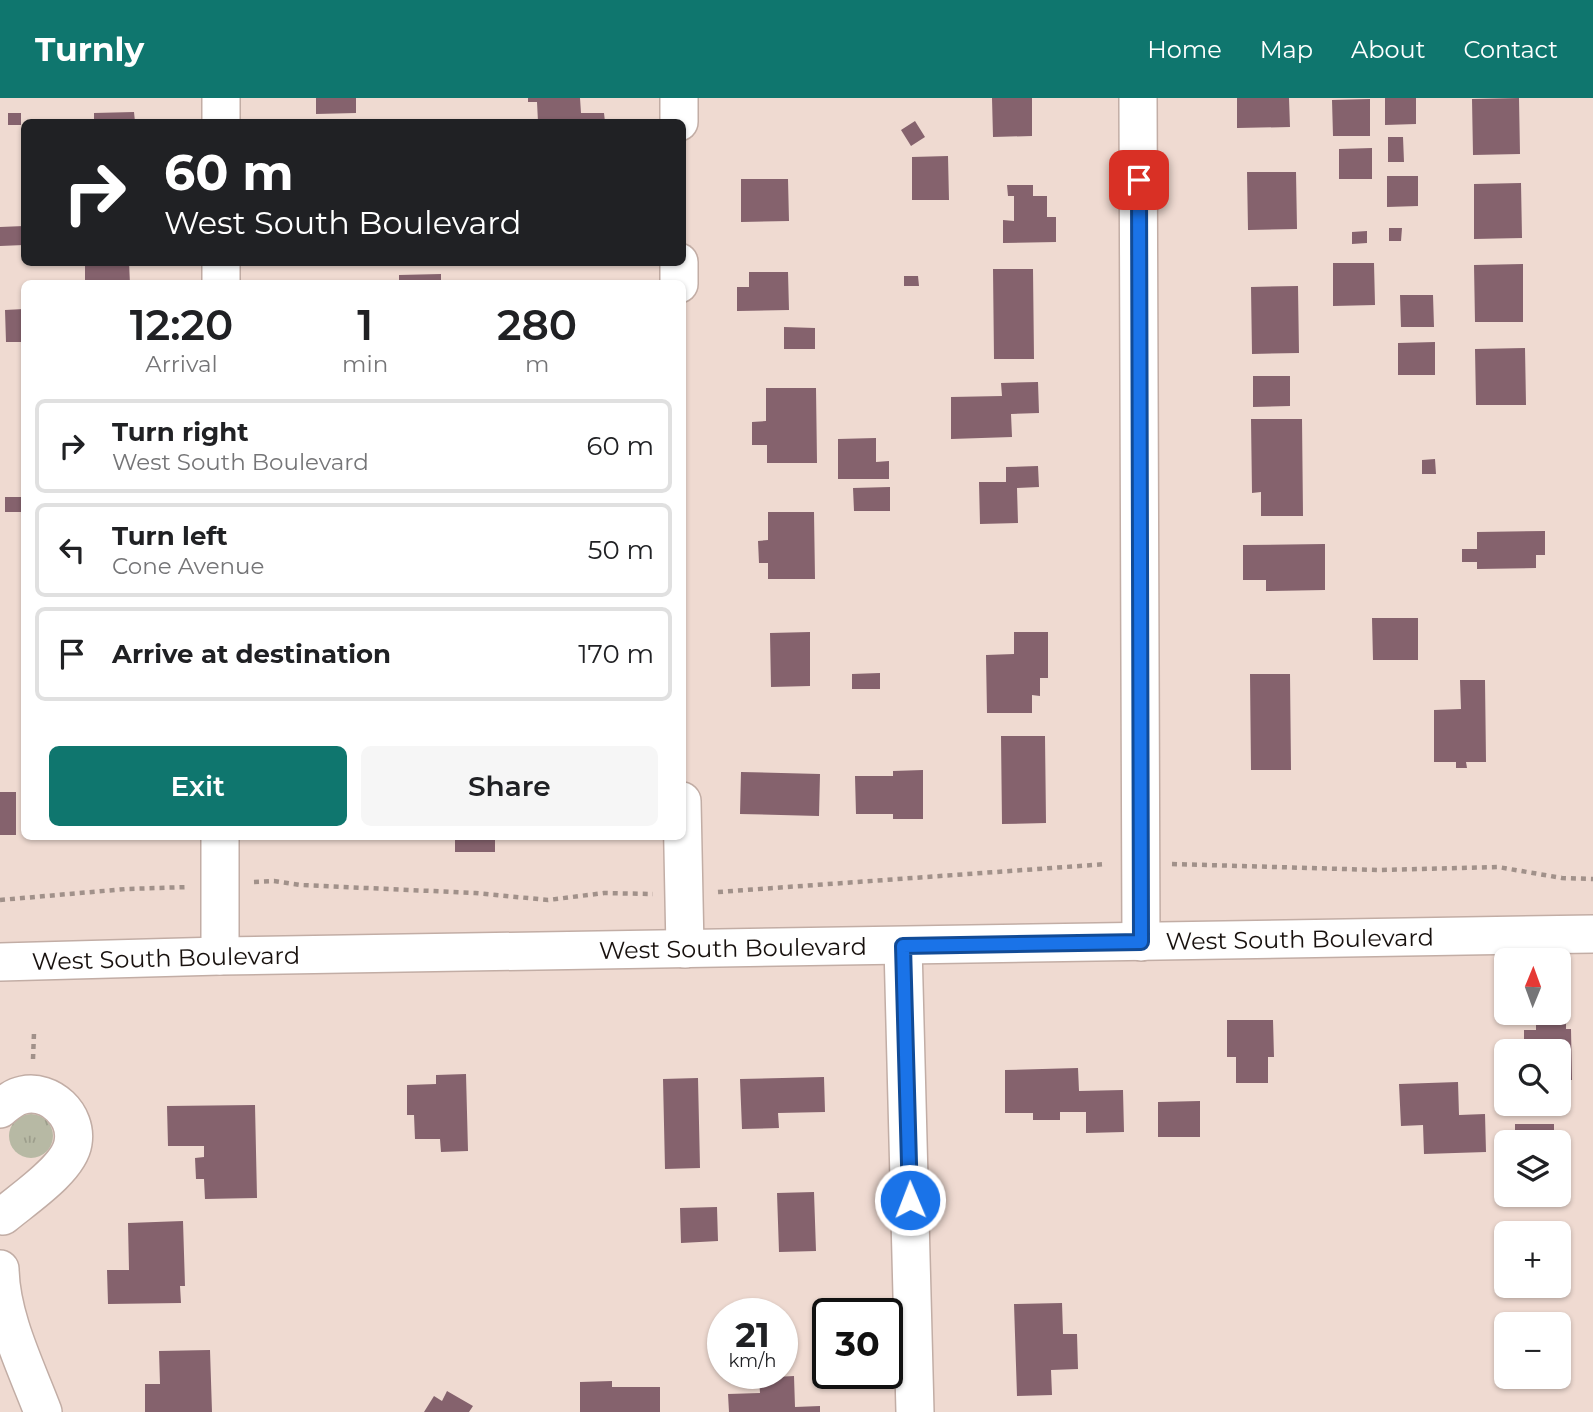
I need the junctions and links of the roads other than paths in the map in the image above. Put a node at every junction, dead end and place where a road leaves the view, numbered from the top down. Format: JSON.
{"nodes":[{"id":1,"x":221,"y":98,"type":"edge"},
{"id":2,"x":679,"y":98,"type":"edge"},
{"id":3,"x":1138,"y":98,"type":"edge"},
{"id":4,"x":221,"y":119,"type":"edge"},
{"id":5,"x":679,"y":119,"type":"edge"},
{"id":6,"x":220,"y":840,"type":"edge"},
{"id":7,"x":683,"y":840,"type":"edge"},
{"id":8,"x":1593,"y":934,"type":"edge"},
{"id":9,"x":1141,"y":942,"type":"junction"},
{"id":10,"x":903,"y":946,"type":"junction"},
{"id":11,"x":685,"y":949,"type":"junction"},
{"id":12,"x":220,"y":956,"type":"junction"},
{"id":13,"x":0,"y":962,"type":"edge"},
{"id":14,"x":0,"y":1109,"type":"edge"},
{"id":15,"x":1,"y":1222,"type":"edge"},
{"id":16,"x":0,"y":1269,"type":"edge"},
{"id":17,"x":43,"y":1412,"type":"edge"},
{"id":18,"x":915,"y":1412,"type":"edge"}],
"edges":[{"from":1,"to":4,"type":"street"},
{"from":2,"to":5,"type":"street"},
{"from":3,"to":9,"type":"street"},
{"from":6,"to":12,"type":"street"},
{"from":7,"to":11,"type":"street"},
{"from":8,"to":9,"type":"street","name":"West South Boulevard"},
{"from":9,"to":10,"type":"street","name":"West South Boulevard"},
{"from":10,"to":11,"type":"street","name":"West South Boulevard"},
{"from":10,"to":18,"type":"street"},
{"from":11,"to":12,"type":"street","name":"West South Boulevard"},
{"from":12,"to":13,"type":"street","name":"West South Boulevard"},
{"from":14,"to":15,"type":"street"},
{"from":16,"to":17,"type":"street"}]}
